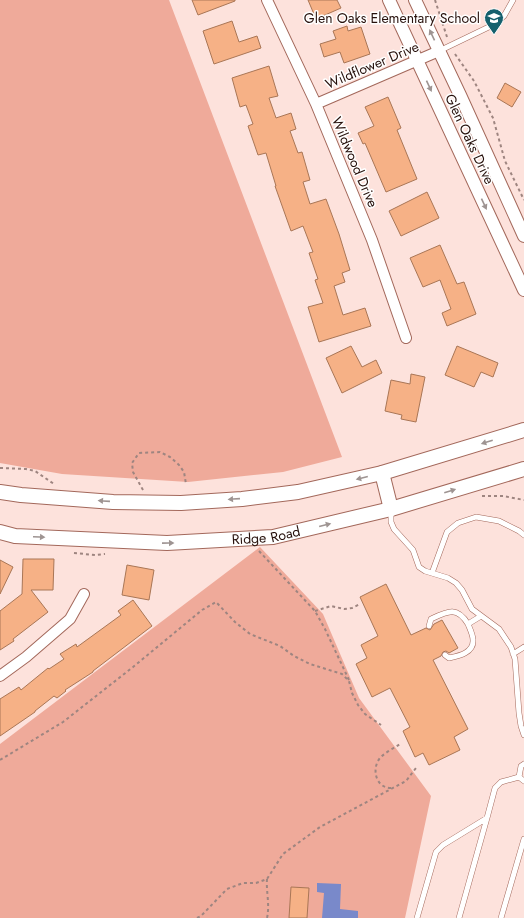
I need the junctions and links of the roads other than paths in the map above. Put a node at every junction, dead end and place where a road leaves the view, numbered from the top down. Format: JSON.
{"nodes":[{"id":1,"x":267,"y":0,"type":"edge"},
{"id":2,"x":390,"y":0,"type":"edge"},
{"id":3,"x":415,"y":0,"type":"edge"},
{"id":4,"x":513,"y":0,"type":"edge"},
{"id":5,"x":439,"y":51,"type":"junction"},
{"id":6,"x":418,"y":61,"type":"junction"},
{"id":7,"x":316,"y":104,"type":"junction"},
{"id":8,"x":524,"y":236,"type":"edge"},
{"id":9,"x":524,"y":290,"type":"edge"},
{"id":10,"x":406,"y":338,"type":"dead end"},
{"id":11,"x":524,"y":430,"type":"edge"},
{"id":12,"x":524,"y":469,"type":"edge"},
{"id":13,"x":382,"y":473,"type":"junction"},
{"id":14,"x":0,"y":492,"type":"edge"},
{"id":15,"x":391,"y":509,"type":"junction"},
{"id":16,"x":0,"y":532,"type":"edge"},
{"id":17,"x":524,"y":535,"type":"edge"},
{"id":18,"x":432,"y":573,"type":"junction"},
{"id":19,"x":84,"y":594,"type":"dead end"},
{"id":20,"x":480,"y":616,"type":"junction"},
{"id":21,"x":468,"y":624,"type":"junction"},
{"id":22,"x":429,"y":626,"type":"dead end"},
{"id":23,"x":524,"y":647,"type":"edge"},
{"id":24,"x":513,"y":654,"type":"junction"},
{"id":25,"x":444,"y":655,"type":"dead end"},
{"id":26,"x":0,"y":676,"type":"edge"},
{"id":27,"x":524,"y":735,"type":"edge"},
{"id":28,"x":524,"y":764,"type":"edge"},
{"id":29,"x":518,"y":777,"type":"junction"},
{"id":30,"x":524,"y":781,"type":"edge"},
{"id":31,"x":487,"y":818,"type":"junction"},
{"id":32,"x":524,"y":839,"type":"edge"},
{"id":33,"x":417,"y":918,"type":"edge"},
{"id":34,"x":459,"y":918,"type":"edge"},
{"id":35,"x":501,"y":918,"type":"edge"}],
"edges":[{"from":1,"to":7,"type":"street","name":"Wildwood Drive"},
{"from":2,"to":6,"type":"street","name":"Glen Oaks Drive"},
{"from":5,"to":3,"type":"street","name":"Glen Oaks Drive","one_way":true},
{"from":4,"to":5,"type":"lane"},
{"from":5,"to":6,"type":"street","name":"Wildflower Drive"},
{"from":5,"to":8,"type":"street","name":"Glen Oaks Drive"},
{"from":6,"to":7,"type":"street","name":"Wildflower Drive"},
{"from":6,"to":9,"type":"street","name":"Glen Oaks Drive","one_way":true},
{"from":7,"to":10,"type":"street","name":"Wildwood Drive"},
{"from":11,"to":13,"type":"main road","one_way":true},
{"from":15,"to":12,"type":"main road","name":"Ridge Road","one_way":true},
{"from":13,"to":14,"type":"main road","one_way":true},
{"from":13,"to":15,"type":"main road"},
{"from":16,"to":15,"type":"main road","name":"Ridge Road","one_way":true},
{"from":15,"to":18,"type":"lane"},
{"from":17,"to":18,"type":"lane"},
{"from":18,"to":20,"type":"lane"},
{"from":19,"to":26,"type":"street"},
{"from":20,"to":21,"type":"lane"},
{"from":20,"to":24,"type":"lane"},
{"from":21,"to":22,"type":"lane"},
{"from":21,"to":25,"type":"lane"},
{"from":23,"to":24,"type":"lane"},
{"from":24,"to":27,"type":"lane"},
{"from":28,"to":29,"type":"lane"},
{"from":29,"to":30,"type":"lane"},
{"from":29,"to":31,"type":"lane"},
{"from":31,"to":33,"type":"lane"},
{"from":31,"to":34,"type":"lane"},
{"from":32,"to":35,"type":"lane"}]}
